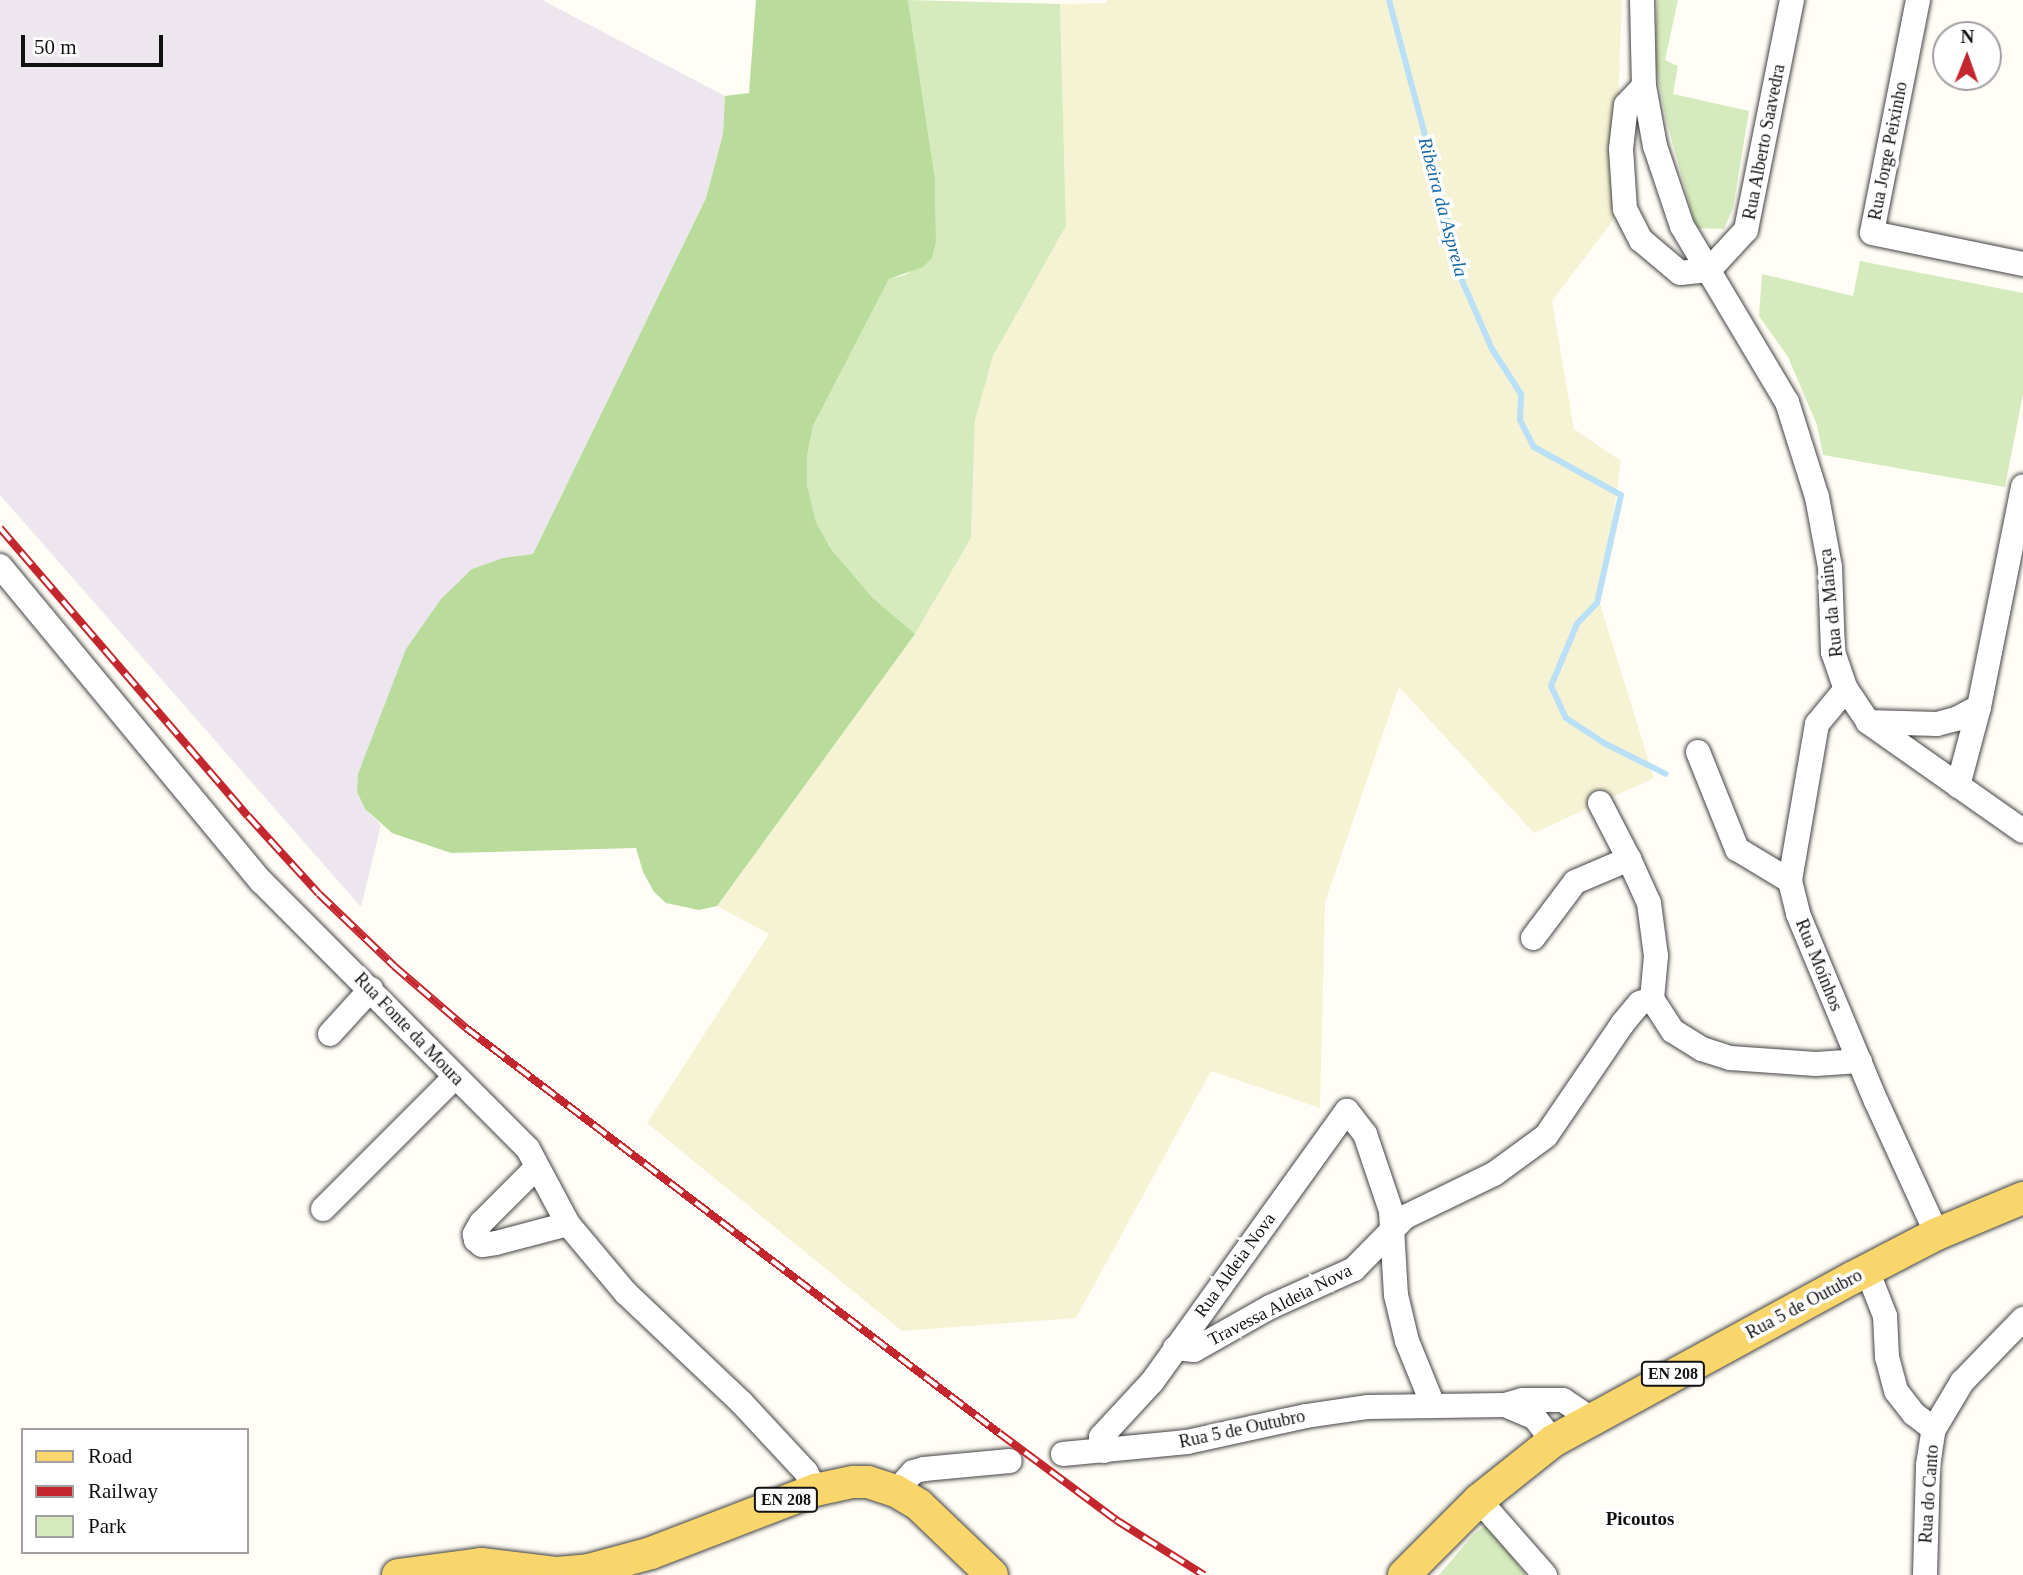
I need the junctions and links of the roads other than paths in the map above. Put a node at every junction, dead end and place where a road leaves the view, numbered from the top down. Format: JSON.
{"nodes":[{"id":1,"x":1642,"y":0,"type":"edge"},
{"id":2,"x":1793,"y":0,"type":"edge"},
{"id":3,"x":1918,"y":0,"type":"edge"},
{"id":4,"x":1644,"y":86,"type":"junction"},
{"id":5,"x":2023,"y":264,"type":"edge"},
{"id":6,"x":1709,"y":270,"type":"junction"},
{"id":7,"x":2023,"y":486,"type":"edge"},
{"id":8,"x":0,"y":566,"type":"edge"},
{"id":9,"x":1846,"y":689,"type":"junction"},
{"id":10,"x":1979,"y":707,"type":"junction"},
{"id":11,"x":1868,"y":722,"type":"junction"},
{"id":12,"x":1698,"y":752,"type":"dead end"},
{"id":13,"x":1958,"y":786,"type":"junction"},
{"id":14,"x":1600,"y":803,"type":"dead end"},
{"id":15,"x":2023,"y":831,"type":"edge"},
{"id":16,"x":1629,"y":859,"type":"junction"},
{"id":17,"x":1790,"y":881,"type":"junction"},
{"id":18,"x":1533,"y":938,"type":"dead end"},
{"id":19,"x":371,"y":989,"type":"junction"},
{"id":20,"x":1652,"y":999,"type":"junction"},
{"id":21,"x":330,"y":1034,"type":"dead end"},
{"id":22,"x":1860,"y":1061,"type":"junction"},
{"id":23,"x":455,"y":1077,"type":"junction"},
{"id":24,"x":537,"y":1167,"type":"junction"},
{"id":25,"x":2023,"y":1198,"type":"edge"},
{"id":26,"x":323,"y":1209,"type":"dead end"},
{"id":27,"x":568,"y":1224,"type":"junction"},
{"id":28,"x":1393,"y":1232,"type":"junction"},
{"id":29,"x":1937,"y":1234,"type":"junction"},
{"id":30,"x":1867,"y":1270,"type":"junction"},
{"id":31,"x":2023,"y":1320,"type":"edge"},
{"id":32,"x":1175,"y":1348,"type":"junction"},
{"id":33,"x":1433,"y":1405,"type":"junction"},
{"id":34,"x":1505,"y":1405,"type":"junction"},
{"id":35,"x":1591,"y":1419,"type":"junction"},
{"id":36,"x":1934,"y":1429,"type":"junction"},
{"id":37,"x":1553,"y":1441,"type":"junction"},
{"id":38,"x":1104,"y":1451,"type":"junction"},
{"id":39,"x":1063,"y":1454,"type":"dead end"},
{"id":40,"x":1010,"y":1461,"type":"dead end"},
{"id":41,"x":816,"y":1490,"type":"junction"},
{"id":42,"x":896,"y":1491,"type":"junction"},
{"id":43,"x":1479,"y":1500,"type":"junction"},
{"id":44,"x":557,"y":1574,"type":"edge"},
{"id":45,"x":398,"y":1575,"type":"edge"},
{"id":46,"x":992,"y":1575,"type":"edge"},
{"id":47,"x":1404,"y":1575,"type":"edge"},
{"id":48,"x":1545,"y":1575,"type":"edge"},
{"id":49,"x":1925,"y":1575,"type":"edge"}],
"edges":[{"from":1,"to":4,"type":"street","name":"Rua da Mainça"},
{"from":2,"to":6,"type":"street","name":"Rua Alberto Saavedra"},
{"from":3,"to":5,"type":"street","name":"Rua Jorge Peixinho"},
{"from":4,"to":6,"type":"street","name":"Rua da Mainça"},
{"from":4,"to":6,"type":"street"},
{"from":6,"to":9,"type":"street","name":"Rua da Mainça"},
{"from":7,"to":10,"type":"street"},
{"from":8,"to":19,"type":"street","name":"Rua Fonte da Moura"},
{"from":9,"to":11,"type":"street","name":"Rua da Mainça"},
{"from":9,"to":17,"type":"street","name":"Rua Moínhos"},
{"from":10,"to":11,"type":"street"},
{"from":10,"to":13,"type":"street"},
{"from":11,"to":13,"type":"street","name":"Rua da Mainça"},
{"from":12,"to":17,"type":"street"},
{"from":13,"to":15,"type":"street","name":"Rua da Mainça"},
{"from":14,"to":16,"type":"street"},
{"from":16,"to":18,"type":"street"},
{"from":16,"to":20,"type":"street"},
{"from":17,"to":22,"type":"street","name":"Rua Moínhos"},
{"from":19,"to":21,"type":"street"},
{"from":19,"to":23,"type":"street","name":"Rua Fonte da Moura"},
{"from":20,"to":22,"type":"street"},
{"from":20,"to":28,"type":"street","name":"Travessa Aldeia Nova"},
{"from":22,"to":29,"type":"street","name":"Rua Moínhos"},
{"from":23,"to":24,"type":"street","name":"Rua Fonte da Moura"},
{"from":23,"to":26,"type":"street"},
{"from":24,"to":27,"type":"street","name":"Rua Fonte da Moura"},
{"from":24,"to":27,"type":"street"},
{"from":25,"to":29,"type":"main road","name":"Rua 5 de Outubro","number":"EN 208"},
{"from":27,"to":41,"type":"street","name":"Rua Fonte da Moura"},
{"from":28,"to":32,"type":"street","name":"Travessa Aldeia Nova"},
{"from":28,"to":32,"type":"street","name":"Rua Aldeia Nova"},
{"from":28,"to":33,"type":"street"},
{"from":29,"to":30,"type":"main road","name":"Rua 5 de Outubro","number":"EN 208"},
{"from":30,"to":35,"type":"main road","name":"Rua 5 de Outubro","number":"EN 208"},
{"from":30,"to":36,"type":"street"},
{"from":31,"to":36,"type":"street","name":"Rua do Canto"},
{"from":32,"to":38,"type":"street","name":"Rua Aldeia Nova"},
{"from":33,"to":34,"type":"street","name":"Rua 5 de Outubro"},
{"from":33,"to":38,"type":"street","name":"Rua 5 de Outubro"},
{"from":34,"to":35,"type":"street","name":"Rua 5 de Outubro"},
{"from":34,"to":37,"type":"street","name":"Rua 5 de Outubro"},
{"from":35,"to":37,"type":"main road","name":"Rua 5 de Outubro","number":"EN 208"},
{"from":36,"to":49,"type":"street","name":"Rua do Canto"},
{"from":37,"to":43,"type":"main road","name":"Rua 5 de Outubro","number":"EN 208"},
{"from":38,"to":39,"type":"street","name":"Rua 5 de Outubro"},
{"from":40,"to":42,"type":"street"},
{"from":41,"to":42,"type":"main road","number":"EN 208"},
{"from":41,"to":44,"type":"main road","number":"EN 208"},
{"from":42,"to":46,"type":"main road","number":"EN 208"},
{"from":43,"to":47,"type":"main road","name":"Rua 5 de Outubro","number":"EN 208"},
{"from":43,"to":48,"type":"street"},
{"from":44,"to":45,"type":"main road","number":"EN 208"}]}
